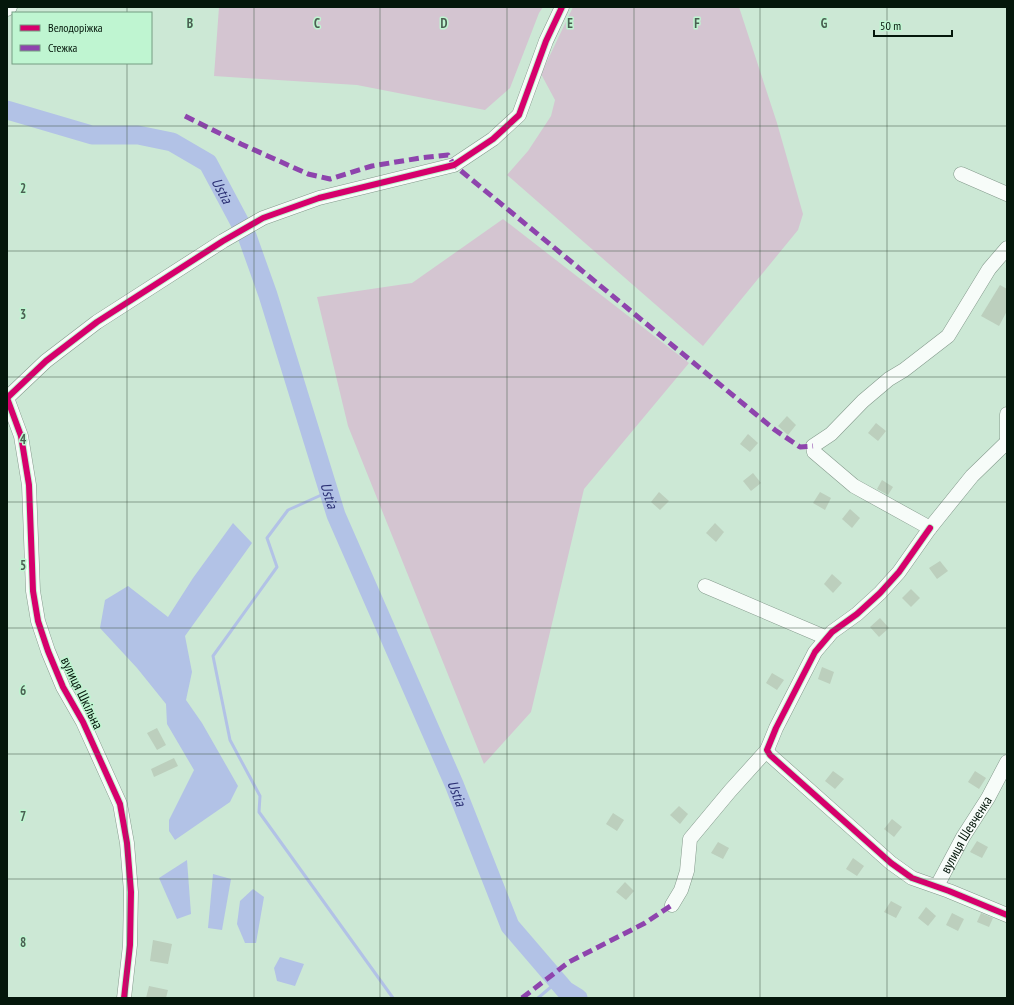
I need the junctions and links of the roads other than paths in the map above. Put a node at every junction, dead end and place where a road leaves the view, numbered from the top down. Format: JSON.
{"nodes":[{"id":1,"x":10,"y":7,"type":"edge"},
{"id":2,"x":562,"y":7,"type":"edge"},
{"id":3,"x":7,"y":9,"type":"edge"},
{"id":4,"x":961,"y":174,"type":"dead end"},
{"id":5,"x":1007,"y":194,"type":"edge"},
{"id":6,"x":1007,"y":248,"type":"edge"},
{"id":7,"x":7,"y":398,"type":"edge"},
{"id":8,"x":1007,"y":414,"type":"edge"},
{"id":9,"x":1007,"y":443,"type":"edge"},
{"id":10,"x":930,"y":528,"type":"junction"},
{"id":11,"x":705,"y":586,"type":"dead end"},
{"id":12,"x":827,"y":638,"type":"junction"},
{"id":13,"x":767,"y":750,"type":"junction"},
{"id":14,"x":1007,"y":762,"type":"edge"},
{"id":15,"x":937,"y":886,"type":"junction"},
{"id":16,"x":672,"y":905,"type":"dead end"},
{"id":17,"x":1007,"y":914,"type":"edge"},
{"id":18,"x":124,"y":998,"type":"edge"}],
"edges":[{"from":1,"to":3,"type":"street"},
{"from":2,"to":7,"type":"street"},
{"from":4,"to":5,"type":"street"},
{"from":6,"to":10,"type":"street"},
{"from":7,"to":18,"type":"street","name":"вулиця Шкільна"},
{"from":8,"to":9,"type":"street"},
{"from":9,"to":10,"type":"street"},
{"from":10,"to":12,"type":"street"},
{"from":11,"to":12,"type":"street"},
{"from":12,"to":13,"type":"street"},
{"from":13,"to":15,"type":"street"},
{"from":13,"to":16,"type":"street"},
{"from":14,"to":15,"type":"street","name":"вулиця Шевченка"},
{"from":15,"to":17,"type":"street"}]}
